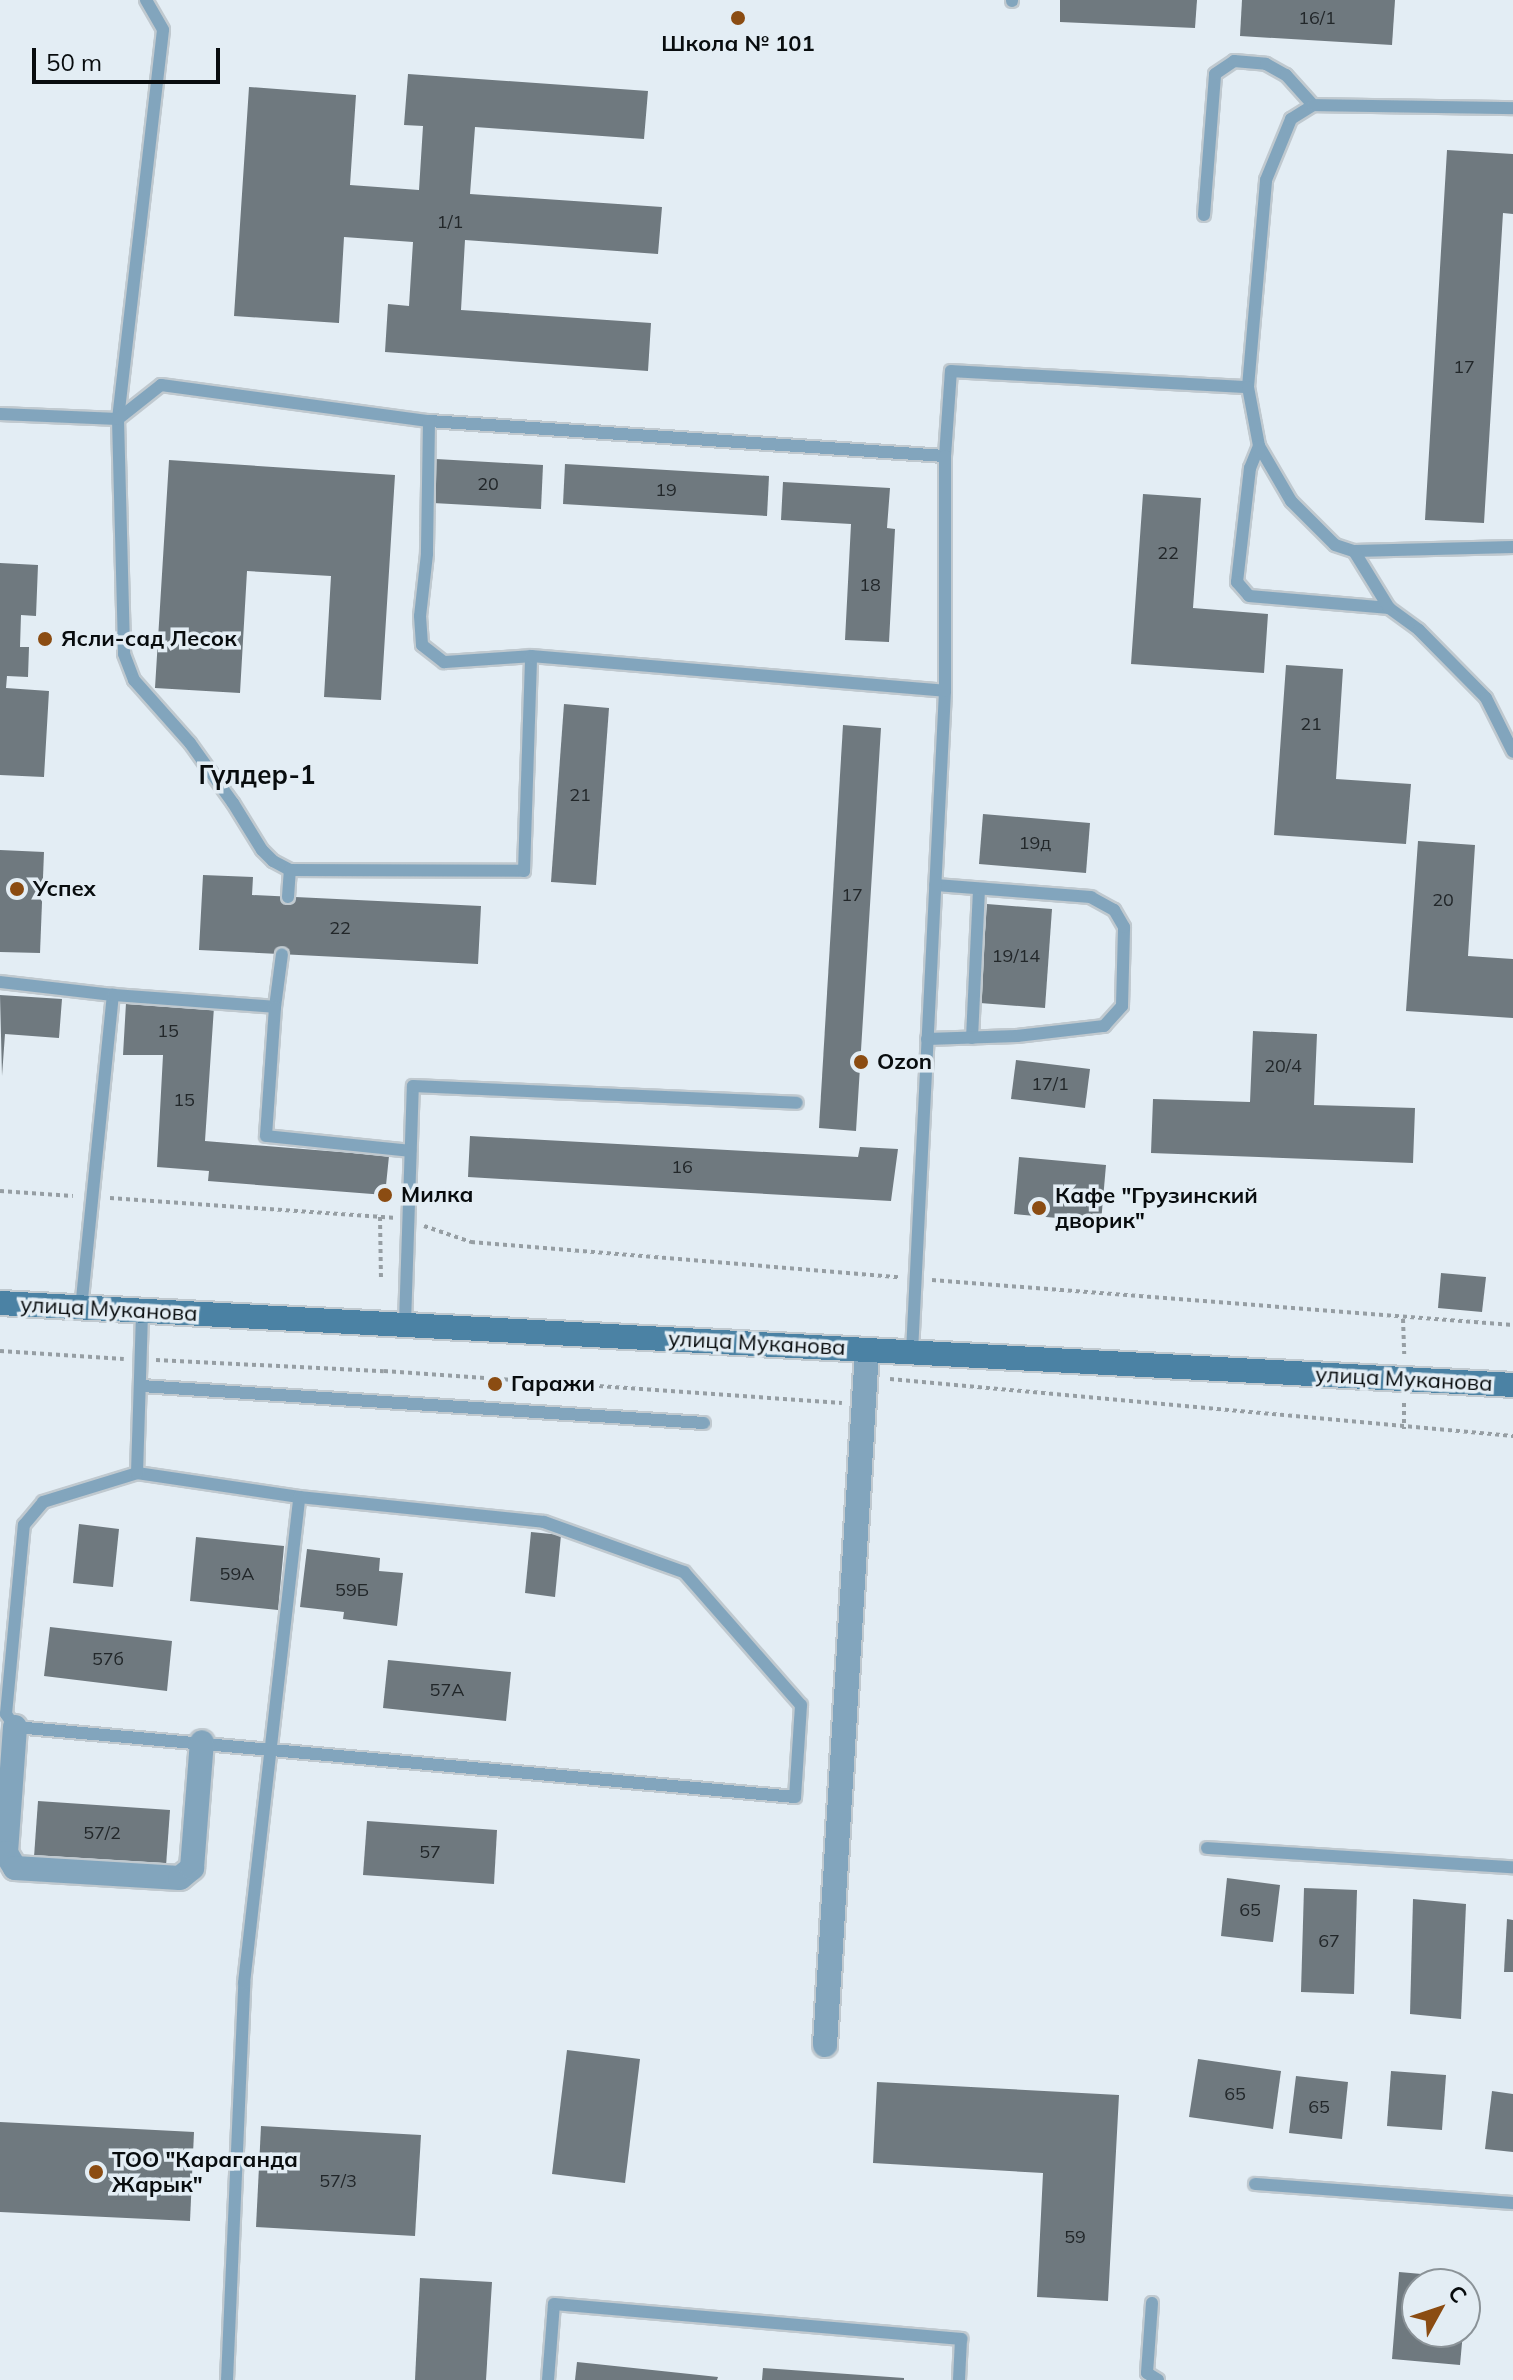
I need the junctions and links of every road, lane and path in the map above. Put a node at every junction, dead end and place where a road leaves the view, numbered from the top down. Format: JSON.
{"nodes":[{"id":1,"x":146,"y":0,"type":"edge"},
{"id":2,"x":1313,"y":105,"type":"junction"},
{"id":3,"x":1513,"y":108,"type":"edge"},
{"id":4,"x":1204,"y":215,"type":"dead end"},
{"id":5,"x":1248,"y":387,"type":"junction"},
{"id":6,"x":0,"y":414,"type":"edge"},
{"id":7,"x":118,"y":419,"type":"junction"},
{"id":8,"x":429,"y":421,"type":"junction"},
{"id":9,"x":1259,"y":446,"type":"junction"},
{"id":10,"x":945,"y":456,"type":"junction"},
{"id":11,"x":1513,"y":547,"type":"edge"},
{"id":12,"x":1354,"y":551,"type":"junction"},
{"id":13,"x":1389,"y":608,"type":"junction"},
{"id":14,"x":531,"y":656,"type":"junction"},
{"id":15,"x":945,"y":691,"type":"junction"},
{"id":16,"x":1513,"y":752,"type":"edge"},
{"id":17,"x":290,"y":870,"type":"junction"},
{"id":18,"x":935,"y":885,"type":"junction"},
{"id":19,"x":979,"y":889,"type":"junction"},
{"id":20,"x":288,"y":897,"type":"dead end"},
{"id":21,"x":282,"y":954,"type":"dead end"},
{"id":22,"x":0,"y":982,"type":"edge"},
{"id":23,"x":113,"y":995,"type":"junction"},
{"id":24,"x":275,"y":1007,"type":"junction"},
{"id":25,"x":972,"y":1038,"type":"junction"},
{"id":26,"x":927,"y":1039,"type":"junction"},
{"id":27,"x":797,"y":1103,"type":"dead end"},
{"id":28,"x":410,"y":1151,"type":"junction"},
{"id":29,"x":0,"y":1191,"type":"edge"},
{"id":30,"x":93,"y":1197,"type":"junction"},
{"id":31,"x":379,"y":1216,"type":"junction"},
{"id":32,"x":408,"y":1220,"type":"junction"},
{"id":33,"x":381,"y":1279,"type":"dead end"},
{"id":34,"x":915,"y":1279,"type":"junction"},
{"id":35,"x":0,"y":1303,"type":"edge"},
{"id":36,"x":81,"y":1309,"type":"junction"},
{"id":37,"x":142,"y":1312,"type":"junction"},
{"id":38,"x":405,"y":1323,"type":"junction"},
{"id":39,"x":1513,"y":1325,"type":"edge"},
{"id":40,"x":867,"y":1350,"type":"junction"},
{"id":41,"x":0,"y":1351,"type":"edge"},
{"id":42,"x":912,"y":1352,"type":"junction"},
{"id":43,"x":141,"y":1360,"type":"junction"},
{"id":44,"x":866,"y":1377,"type":"junction"},
{"id":45,"x":1513,"y":1385,"type":"edge"},
{"id":46,"x":141,"y":1386,"type":"junction"},
{"id":47,"x":865,"y":1404,"type":"junction"},
{"id":48,"x":704,"y":1423,"type":"dead end"},
{"id":49,"x":1513,"y":1436,"type":"edge"},
{"id":50,"x":137,"y":1473,"type":"junction"},
{"id":51,"x":299,"y":1497,"type":"junction"},
{"id":52,"x":15,"y":1727,"type":"junction"},
{"id":53,"x":202,"y":1742,"type":"junction"},
{"id":54,"x":268,"y":1749,"type":"junction"},
{"id":55,"x":1207,"y":1848,"type":"dead end"},
{"id":56,"x":1513,"y":1867,"type":"edge"},
{"id":57,"x":825,"y":2045,"type":"dead end"},
{"id":58,"x":1255,"y":2184,"type":"dead end"},
{"id":59,"x":1513,"y":2203,"type":"edge"},
{"id":60,"x":1152,"y":2303,"type":"dead end"},
{"id":61,"x":227,"y":2380,"type":"edge"},
{"id":62,"x":548,"y":2380,"type":"edge"},
{"id":63,"x":959,"y":2380,"type":"edge"},
{"id":64,"x":1158,"y":2380,"type":"edge"}],
"edges":[{"from":1,"to":7,"type":"lane"},
{"from":2,"to":3,"type":"lane"},
{"from":2,"to":4,"type":"lane"},
{"from":2,"to":5,"type":"lane"},
{"from":5,"to":9,"type":"lane"},
{"from":5,"to":10,"type":"lane"},
{"from":6,"to":7,"type":"lane"},
{"from":7,"to":8,"type":"lane"},
{"from":7,"to":17,"type":"lane"},
{"from":8,"to":10,"type":"lane"},
{"from":8,"to":14,"type":"lane"},
{"from":9,"to":12,"type":"lane"},
{"from":9,"to":13,"type":"lane"},
{"from":10,"to":15,"type":"lane"},
{"from":11,"to":12,"type":"lane"},
{"from":12,"to":13,"type":"lane"},
{"from":13,"to":16,"type":"lane"},
{"from":14,"to":15,"type":"lane"},
{"from":14,"to":17,"type":"lane"},
{"from":15,"to":18,"type":"lane"},
{"from":17,"to":20,"type":"lane"},
{"from":18,"to":19,"type":"lane"},
{"from":18,"to":26,"type":"lane"},
{"from":19,"to":25,"type":"lane"},
{"from":19,"to":25,"type":"lane"},
{"from":21,"to":24,"type":"lane"},
{"from":22,"to":23,"type":"lane"},
{"from":23,"to":24,"type":"lane"},
{"from":23,"to":30,"type":"lane"},
{"from":24,"to":28,"type":"lane"},
{"from":25,"to":26,"type":"lane"},
{"from":26,"to":34,"type":"lane"},
{"from":27,"to":28,"type":"lane"},
{"from":28,"to":32,"type":"lane"},
{"from":29,"to":30,"type":"path"},
{"from":30,"to":31,"type":"path"},
{"from":30,"to":36,"type":"lane"},
{"from":31,"to":32,"type":"path"},
{"from":31,"to":33,"type":"path"},
{"from":32,"to":34,"type":"path"},
{"from":32,"to":38,"type":"lane"},
{"from":34,"to":39,"type":"path"},
{"from":34,"to":42,"type":"lane"},
{"from":35,"to":36,"type":"main road","name":"улица Муканова"},
{"from":36,"to":37,"type":"main road","name":"улица Муканова"},
{"from":37,"to":38,"type":"main road","name":"улица Муканова"},
{"from":37,"to":43,"type":"lane"},
{"from":38,"to":40,"type":"main road","name":"улица Муканова"},
{"from":40,"to":42,"type":"main road","name":"улица Муканова"},
{"from":40,"to":44,"type":"street"},
{"from":41,"to":43,"type":"path"},
{"from":42,"to":45,"type":"main road","name":"улица Муканова"},
{"from":43,"to":46,"type":"lane"},
{"from":43,"to":47,"type":"path"},
{"from":44,"to":47,"type":"street"},
{"from":44,"to":49,"type":"path"},
{"from":46,"to":48,"type":"lane"},
{"from":46,"to":50,"type":"lane"},
{"from":47,"to":57,"type":"street"},
{"from":50,"to":51,"type":"lane"},
{"from":50,"to":52,"type":"lane"},
{"from":51,"to":54,"type":"lane"},
{"from":51,"to":54,"type":"lane"},
{"from":52,"to":53,"type":"lane"},
{"from":52,"to":53,"type":"street"},
{"from":53,"to":54,"type":"lane"},
{"from":54,"to":61,"type":"lane"},
{"from":55,"to":56,"type":"lane"},
{"from":58,"to":59,"type":"lane"},
{"from":60,"to":64,"type":"lane"},
{"from":62,"to":63,"type":"lane"}]}
